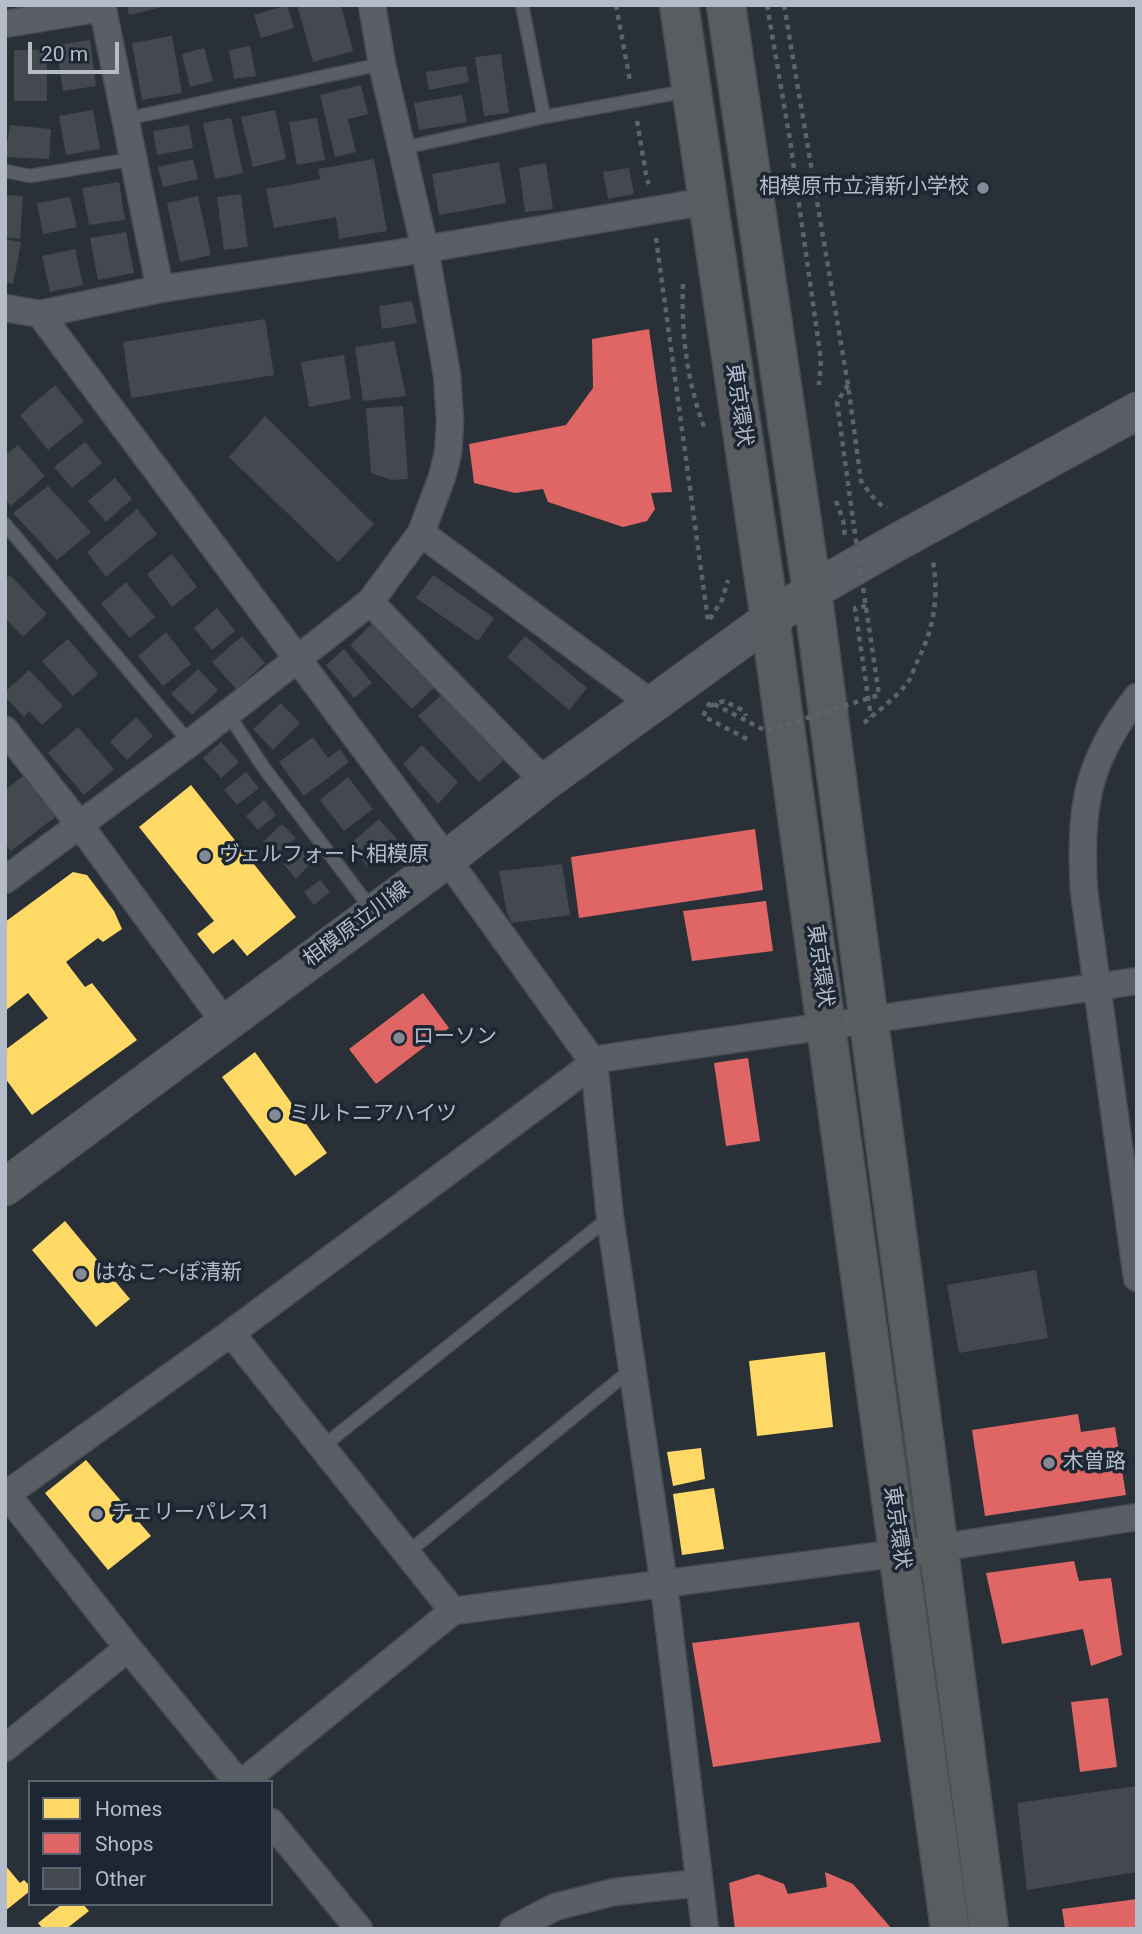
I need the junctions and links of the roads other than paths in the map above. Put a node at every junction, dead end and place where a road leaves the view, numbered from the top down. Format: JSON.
{"nodes":[{"id":1,"x":372,"y":5,"type":"edge"},
{"id":2,"x":522,"y":5,"type":"edge"},
{"id":3,"x":679,"y":5,"type":"edge"},
{"id":4,"x":726,"y":5,"type":"edge"},
{"id":5,"x":102,"y":7,"type":"edge"},
{"id":6,"x":5,"y":24,"type":"edge"},
{"id":7,"x":382,"y":64,"type":"junction"},
{"id":8,"x":692,"y":91,"type":"junction"},
{"id":9,"x":544,"y":117,"type":"junction"},
{"id":10,"x":125,"y":119,"type":"junction"},
{"id":11,"x":403,"y":148,"type":"junction"},
{"id":12,"x":133,"y":159,"type":"junction"},
{"id":13,"x":5,"y":172,"type":"edge"},
{"id":14,"x":708,"y":201,"type":"junction"},
{"id":15,"x":425,"y":250,"type":"junction"},
{"id":16,"x":160,"y":289,"type":"junction"},
{"id":17,"x":5,"y":308,"type":"edge"},
{"id":18,"x":40,"y":314,"type":"junction"},
{"id":19,"x":1137,"y":411,"type":"edge"},
{"id":20,"x":5,"y":524,"type":"edge"},
{"id":21,"x":421,"y":533,"type":"junction"},
{"id":22,"x":812,"y":591,"type":"junction"},
{"id":23,"x":370,"y":602,"type":"junction"},
{"id":24,"x":770,"y":619,"type":"junction"},
{"id":25,"x":299,"y":659,"type":"junction"},
{"id":26,"x":1137,"y":697,"type":"edge"},
{"id":27,"x":652,"y":704,"type":"junction"},
{"id":28,"x":228,"y":714,"type":"junction"},
{"id":29,"x":5,"y":730,"type":"edge"},
{"id":30,"x":190,"y":743,"type":"junction"},
{"id":31,"x":545,"y":782,"type":"junction"},
{"id":32,"x":79,"y":824,"type":"junction"},
{"id":33,"x":447,"y":859,"type":"junction"},
{"id":34,"x":5,"y":880,"type":"edge"},
{"id":35,"x":374,"y":913,"type":"junction"},
{"id":36,"x":1137,"y":981,"type":"edge"},
{"id":37,"x":1098,"y":986,"type":"junction"},
{"id":38,"x":869,"y":1022,"type":"junction"},
{"id":39,"x":225,"y":1023,"type":"junction"},
{"id":40,"x":827,"y":1027,"type":"junction"},
{"id":41,"x":594,"y":1063,"type":"junction"},
{"id":42,"x":5,"y":1187,"type":"edge"},
{"id":43,"x":610,"y":1217,"type":"junction"},
{"id":44,"x":1137,"y":1278,"type":"edge"},
{"id":45,"x":231,"y":1333,"type":"junction"},
{"id":46,"x":632,"y":1368,"type":"junction"},
{"id":47,"x":322,"y":1447,"type":"junction"},
{"id":48,"x":6,"y":1493,"type":"edge"},
{"id":49,"x":1137,"y":1517,"type":"edge"},
{"id":50,"x":938,"y":1548,"type":"junction"},
{"id":51,"x":899,"y":1552,"type":"junction"},
{"id":52,"x":407,"y":1553,"type":"junction"},
{"id":53,"x":664,"y":1585,"type":"junction"},
{"id":54,"x":453,"y":1611,"type":"junction"},
{"id":55,"x":128,"y":1648,"type":"junction"},
{"id":56,"x":5,"y":1748,"type":"edge"},
{"id":57,"x":239,"y":1780,"type":"edge"},
{"id":58,"x":243,"y":1780,"type":"edge"},
{"id":59,"x":273,"y":1824,"type":"edge"},
{"id":60,"x":699,"y":1883,"type":"junction"},
{"id":61,"x":359,"y":1929,"type":"edge"},
{"id":62,"x":513,"y":1929,"type":"edge"},
{"id":63,"x":705,"y":1929,"type":"edge"},
{"id":64,"x":950,"y":1929,"type":"edge"},
{"id":65,"x":989,"y":1929,"type":"edge"}],
"edges":[{"from":1,"to":7,"type":"street"},
{"from":2,"to":9,"type":"lane"},
{"from":3,"to":8,"type":"highway","name":"東京環状"},
{"from":4,"to":22,"type":"highway","name":"東京環状"},
{"from":5,"to":6,"type":"street"},
{"from":5,"to":10,"type":"street"},
{"from":7,"to":10,"type":"lane"},
{"from":7,"to":11,"type":"street"},
{"from":8,"to":9,"type":"lane"},
{"from":8,"to":14,"type":"highway","name":"東京環状"},
{"from":9,"to":11,"type":"lane"},
{"from":10,"to":12,"type":"street"},
{"from":11,"to":15,"type":"street"},
{"from":12,"to":13,"type":"lane"},
{"from":12,"to":16,"type":"street"},
{"from":14,"to":15,"type":"street"},
{"from":14,"to":24,"type":"highway","name":"東京環状"},
{"from":15,"to":16,"type":"street"},
{"from":15,"to":21,"type":"street"},
{"from":16,"to":18,"type":"street"},
{"from":17,"to":18,"type":"street"},
{"from":18,"to":25,"type":"street"},
{"from":19,"to":22,"type":"main road","name":"相模原立川線"},
{"from":20,"to":30,"type":"lane"},
{"from":21,"to":23,"type":"street"},
{"from":21,"to":27,"type":"street"},
{"from":22,"to":24,"type":"main road","name":"相模原立川線"},
{"from":22,"to":38,"type":"highway","name":"東京環状"},
{"from":23,"to":25,"type":"street"},
{"from":23,"to":31,"type":"street"},
{"from":24,"to":27,"type":"main road","name":"相模原立川線"},
{"from":24,"to":40,"type":"highway","name":"東京環状"},
{"from":25,"to":28,"type":"street"},
{"from":25,"to":33,"type":"street"},
{"from":26,"to":37,"type":"street"},
{"from":27,"to":31,"type":"main road","name":"相模原立川線"},
{"from":28,"to":30,"type":"street"},
{"from":28,"to":35,"type":"lane"},
{"from":29,"to":32,"type":"street"},
{"from":30,"to":32,"type":"street"},
{"from":31,"to":33,"type":"main road","name":"相模原立川線"},
{"from":32,"to":34,"type":"street"},
{"from":32,"to":39,"type":"street"},
{"from":33,"to":35,"type":"main road","name":"相模原立川線"},
{"from":33,"to":41,"type":"street"},
{"from":35,"to":39,"type":"main road","name":"相模原立川線"},
{"from":36,"to":37,"type":"street"},
{"from":37,"to":38,"type":"street"},
{"from":37,"to":44,"type":"street"},
{"from":38,"to":40,"type":"street"},
{"from":38,"to":50,"type":"highway","name":"東京環状"},
{"from":39,"to":42,"type":"main road","name":"相模原立川線"},
{"from":40,"to":41,"type":"street"},
{"from":40,"to":51,"type":"highway","name":"東京環状"},
{"from":41,"to":43,"type":"street"},
{"from":41,"to":45,"type":"street"},
{"from":43,"to":46,"type":"street"},
{"from":43,"to":47,"type":"lane"},
{"from":45,"to":47,"type":"street"},
{"from":45,"to":48,"type":"street"},
{"from":46,"to":52,"type":"lane"},
{"from":46,"to":53,"type":"street"},
{"from":47,"to":52,"type":"street"},
{"from":48,"to":55,"type":"street"},
{"from":49,"to":50,"type":"street"},
{"from":50,"to":51,"type":"street"},
{"from":50,"to":65,"type":"highway","name":"東京環状"},
{"from":51,"to":53,"type":"street"},
{"from":51,"to":64,"type":"highway","name":"東京環状"},
{"from":52,"to":54,"type":"street"},
{"from":53,"to":54,"type":"street"},
{"from":53,"to":60,"type":"street"},
{"from":54,"to":58,"type":"street"},
{"from":55,"to":56,"type":"street"},
{"from":55,"to":57,"type":"street"},
{"from":59,"to":61,"type":"street"},
{"from":60,"to":62,"type":"street"},
{"from":60,"to":63,"type":"street"}]}
